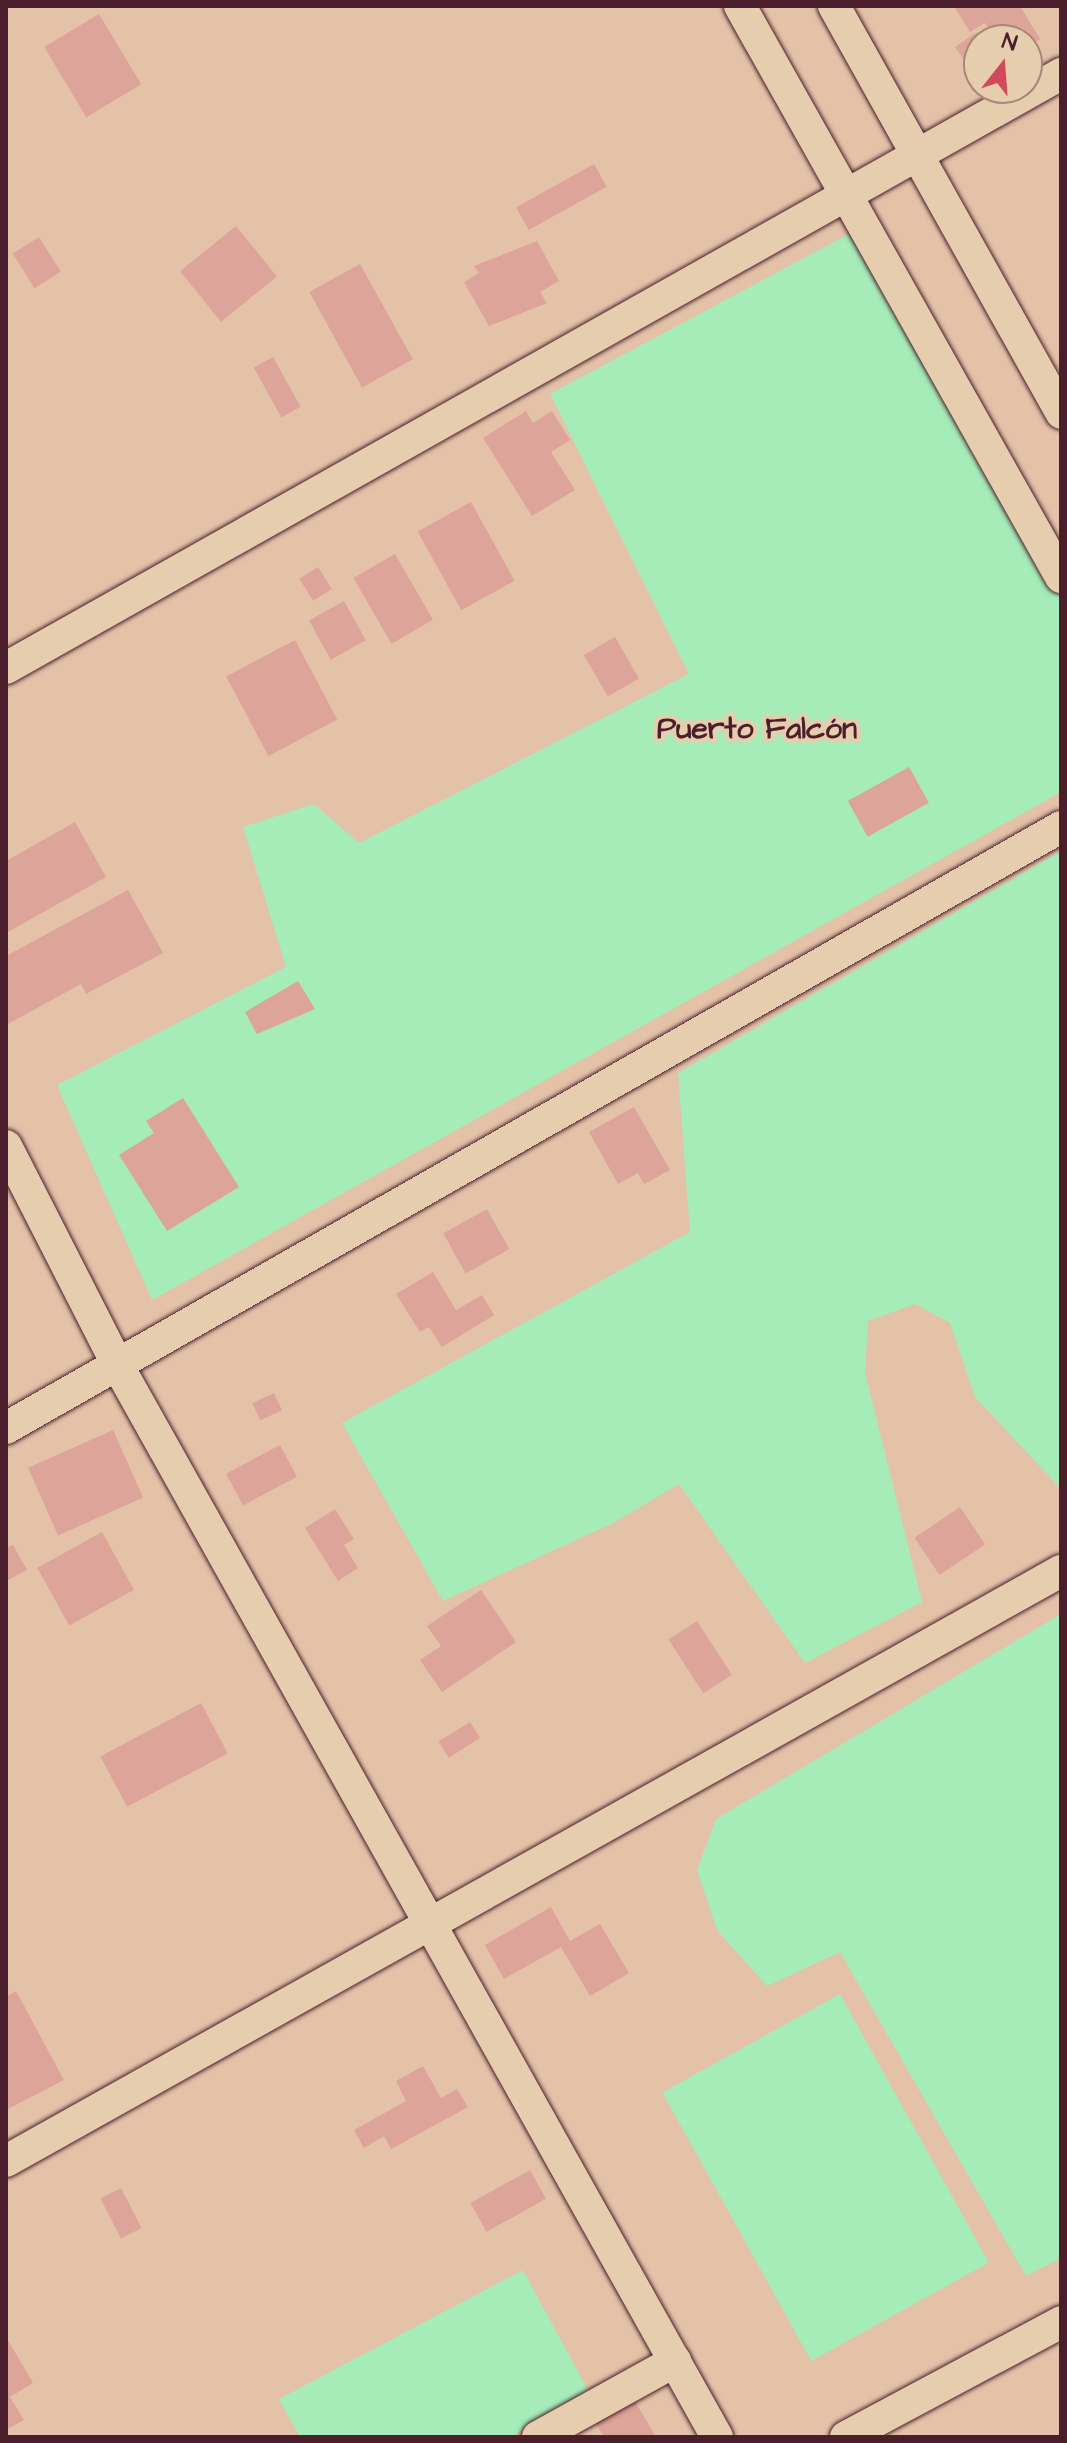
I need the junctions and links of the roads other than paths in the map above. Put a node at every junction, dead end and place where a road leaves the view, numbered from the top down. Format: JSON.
{"nodes":[{"id":1,"x":740,"y":6,"type":"edge"},
{"id":2,"x":834,"y":6,"type":"edge"},
{"id":3,"x":1061,"y":74,"type":"edge"},
{"id":4,"x":918,"y":156,"type":"junction"},
{"id":5,"x":847,"y":196,"type":"junction"},
{"id":6,"x":1061,"y":413,"type":"edge"},
{"id":7,"x":1061,"y":577,"type":"edge"},
{"id":8,"x":6,"y":668,"type":"edge"},
{"id":9,"x":1061,"y":827,"type":"edge"},
{"id":10,"x":6,"y":1146,"type":"edge"},
{"id":11,"x":118,"y":1366,"type":"junction"},
{"id":12,"x":6,"y":1428,"type":"edge"},
{"id":13,"x":1061,"y":1571,"type":"edge"},
{"id":14,"x":437,"y":1926,"type":"junction"},
{"id":15,"x":6,"y":2161,"type":"edge"},
{"id":16,"x":1061,"y":2322,"type":"edge"},
{"id":17,"x":675,"y":2361,"type":"junction"},
{"id":18,"x":538,"y":2437,"type":"edge"},
{"id":19,"x":717,"y":2437,"type":"edge"},
{"id":20,"x":846,"y":2437,"type":"edge"}],
"edges":[{"from":1,"to":5,"type":"street"},
{"from":2,"to":4,"type":"street"},
{"from":3,"to":4,"type":"street"},
{"from":4,"to":5,"type":"street"},
{"from":4,"to":6,"type":"street"},
{"from":5,"to":7,"type":"street"},
{"from":5,"to":8,"type":"street"},
{"from":9,"to":11,"type":"street"},
{"from":10,"to":11,"type":"street"},
{"from":11,"to":12,"type":"street"},
{"from":11,"to":14,"type":"street"},
{"from":13,"to":14,"type":"street"},
{"from":14,"to":15,"type":"street"},
{"from":14,"to":17,"type":"street"},
{"from":16,"to":20,"type":"street"},
{"from":17,"to":18,"type":"street"},
{"from":17,"to":19,"type":"street"}]}
